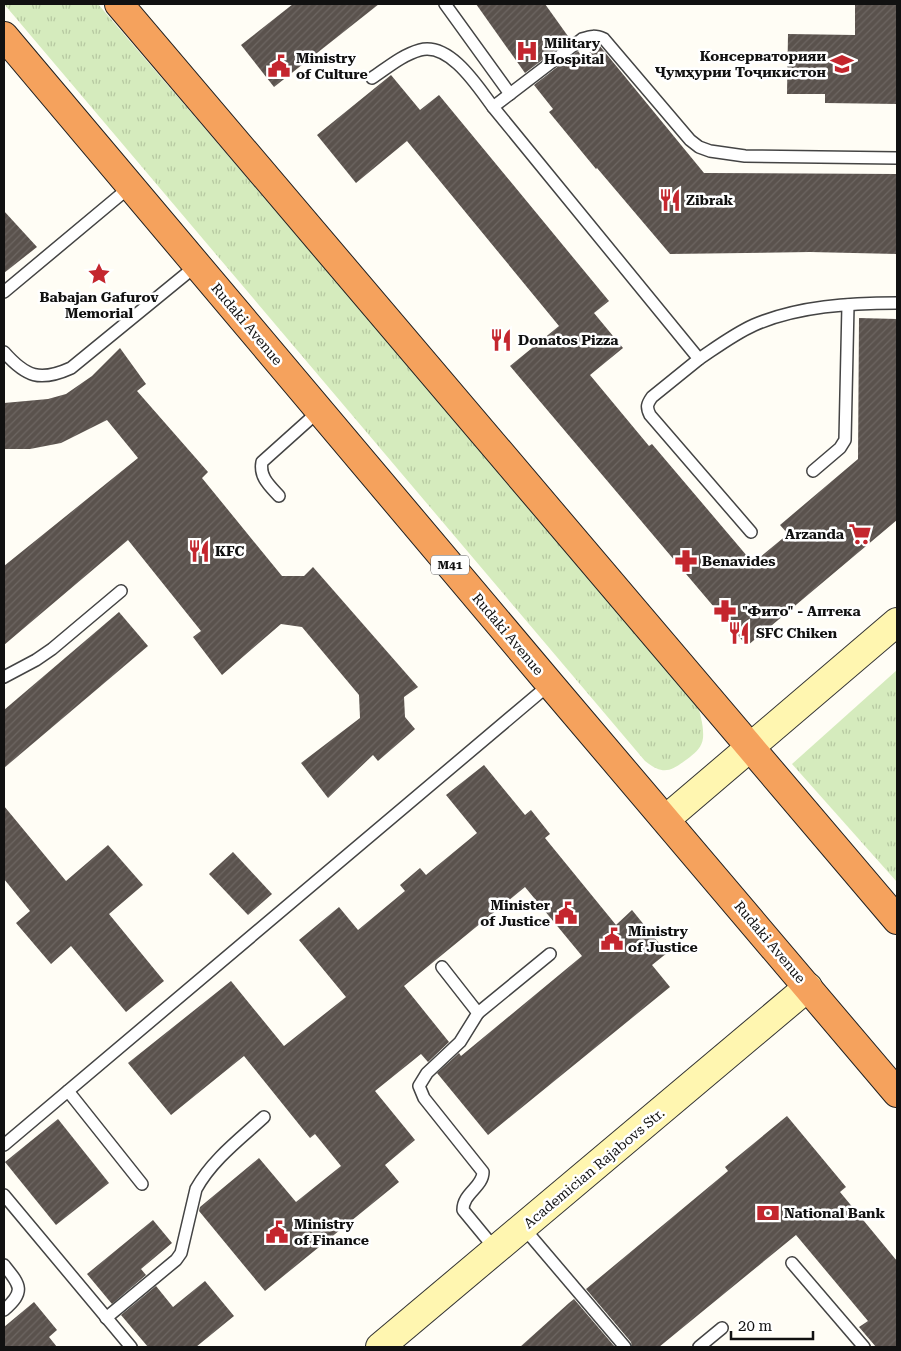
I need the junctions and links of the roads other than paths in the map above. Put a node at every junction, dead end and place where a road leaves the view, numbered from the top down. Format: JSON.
{"nodes":[{"id":1,"x":119,"y":4,"type":"edge"},
{"id":2,"x":445,"y":4,"type":"edge"},
{"id":3,"x":4,"y":36,"type":"edge"},
{"id":4,"x":372,"y":78,"type":"dead end"},
{"id":5,"x":510,"y":94,"type":"junction"},
{"id":6,"x":494,"y":107,"type":"junction"},
{"id":7,"x":897,"y":158,"type":"edge"},
{"id":8,"x":130,"y":186,"type":"junction"},
{"id":9,"x":197,"y":265,"type":"junction"},
{"id":10,"x":4,"y":292,"type":"edge"},
{"id":11,"x":897,"y":303,"type":"edge"},
{"id":12,"x":848,"y":305,"type":"junction"},
{"id":13,"x":4,"y":352,"type":"edge"},
{"id":14,"x":699,"y":359,"type":"junction"},
{"id":15,"x":320,"y":410,"type":"junction"},
{"id":16,"x":813,"y":471,"type":"dead end"},
{"id":17,"x":279,"y":496,"type":"dead end"},
{"id":18,"x":751,"y":532,"type":"dead end"},
{"id":19,"x":121,"y":592,"type":"dead end"},
{"id":20,"x":897,"y":622,"type":"edge"},
{"id":21,"x":4,"y":677,"type":"edge"},
{"id":22,"x":550,"y":684,"type":"junction"},
{"id":23,"x":751,"y":748,"type":"junction"},
{"id":24,"x":666,"y":820,"type":"junction"},
{"id":25,"x":897,"y":920,"type":"edge"},
{"id":26,"x":550,"y":954,"type":"dead end"},
{"id":27,"x":442,"y":967,"type":"dead end"},
{"id":28,"x":808,"y":987,"type":"junction"},
{"id":29,"x":478,"y":1013,"type":"junction"},
{"id":30,"x":68,"y":1091,"type":"junction"},
{"id":31,"x":897,"y":1093,"type":"edge"},
{"id":32,"x":264,"y":1117,"type":"dead end"},
{"id":33,"x":4,"y":1145,"type":"edge"},
{"id":34,"x":142,"y":1184,"type":"dead end"},
{"id":35,"x":4,"y":1195,"type":"edge"},
{"id":36,"x":523,"y":1227,"type":"junction"},
{"id":37,"x":496,"y":1250,"type":"junction"},
{"id":38,"x":792,"y":1263,"type":"dead end"},
{"id":39,"x":4,"y":1265,"type":"edge"},
{"id":40,"x":4,"y":1310,"type":"edge"},
{"id":41,"x":106,"y":1318,"type":"junction"},
{"id":42,"x":722,"y":1328,"type":"dead end"},
{"id":43,"x":131,"y":1347,"type":"edge"},
{"id":44,"x":380,"y":1347,"type":"edge"},
{"id":45,"x":625,"y":1347,"type":"edge"},
{"id":46,"x":699,"y":1347,"type":"edge"},
{"id":47,"x":864,"y":1347,"type":"edge"}],
"edges":[{"from":1,"to":23,"type":"highway"},
{"from":2,"to":5,"type":"lane"},
{"from":3,"to":8,"type":"highway","name":"Rudaki Avenue","number":"M41"},
{"from":4,"to":6,"type":"lane"},
{"from":5,"to":6,"type":"lane"},
{"from":5,"to":7,"type":"lane"},
{"from":6,"to":14,"type":"lane"},
{"from":8,"to":9,"type":"highway","name":"Rudaki Avenue","number":"M41"},
{"from":8,"to":10,"type":"lane"},
{"from":9,"to":13,"type":"lane"},
{"from":9,"to":15,"type":"highway","name":"Rudaki Avenue","number":"M41"},
{"from":11,"to":12,"type":"lane"},
{"from":12,"to":14,"type":"lane"},
{"from":12,"to":16,"type":"lane"},
{"from":14,"to":18,"type":"lane"},
{"from":15,"to":17,"type":"lane"},
{"from":15,"to":22,"type":"highway","name":"Rudaki Avenue","number":"M41"},
{"from":19,"to":21,"type":"lane"},
{"from":20,"to":23,"type":"street"},
{"from":22,"to":24,"type":"highway","name":"Rudaki Avenue","number":"M41"},
{"from":22,"to":30,"type":"lane"},
{"from":23,"to":24,"type":"street"},
{"from":23,"to":25,"type":"highway"},
{"from":24,"to":28,"type":"highway","name":"Rudaki Avenue","number":"M41"},
{"from":26,"to":29,"type":"lane"},
{"from":27,"to":29,"type":"lane"},
{"from":28,"to":31,"type":"highway","name":"Rudaki Avenue","number":"M41"},
{"from":28,"to":36,"type":"street","name":"Academician Rajabovs Str."},
{"from":29,"to":37,"type":"lane"},
{"from":30,"to":33,"type":"lane"},
{"from":30,"to":34,"type":"lane"},
{"from":32,"to":41,"type":"lane"},
{"from":35,"to":41,"type":"lane"},
{"from":36,"to":37,"type":"street","name":"Academician Rajabovs Str."},
{"from":36,"to":45,"type":"lane"},
{"from":37,"to":44,"type":"street","name":"Academician Rajabovs Str."},
{"from":38,"to":47,"type":"lane"},
{"from":39,"to":40,"type":"lane"},
{"from":41,"to":43,"type":"lane"},
{"from":42,"to":46,"type":"lane"}]}
